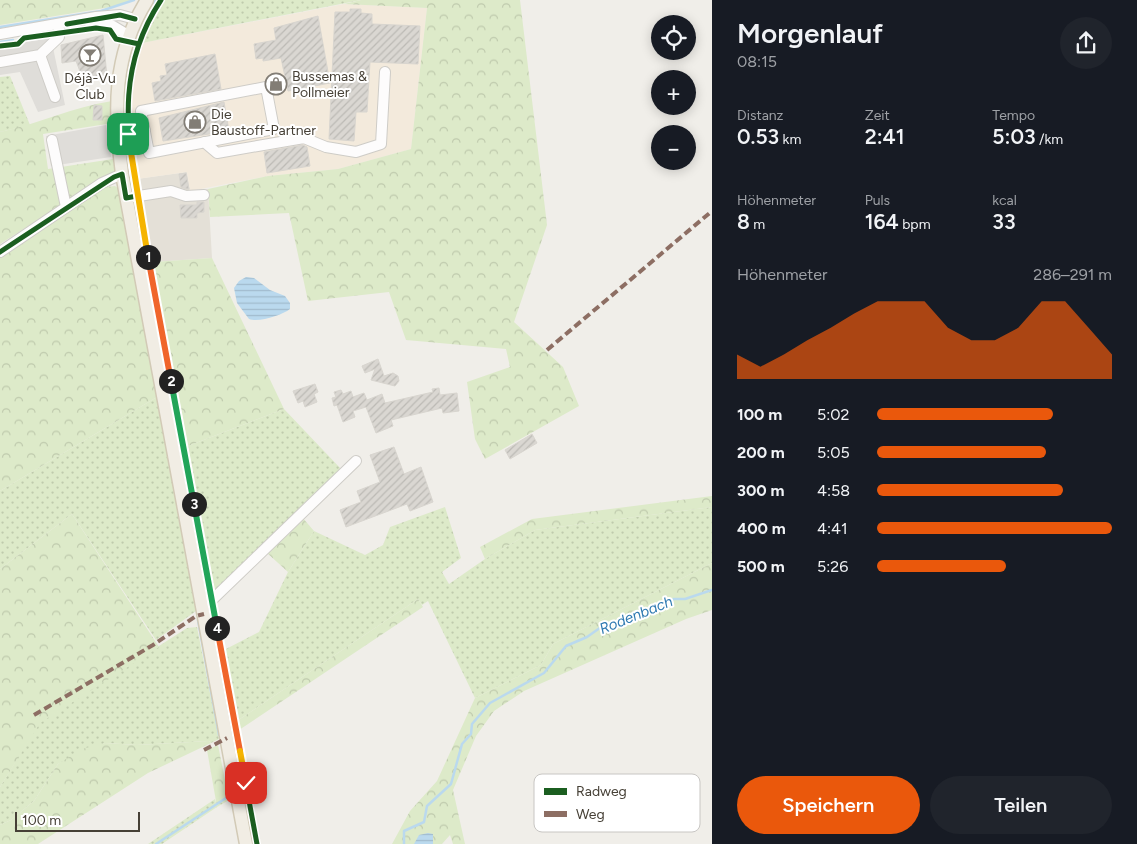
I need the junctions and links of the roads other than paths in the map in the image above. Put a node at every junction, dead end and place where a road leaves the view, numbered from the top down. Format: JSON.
{"nodes":[{"id":1,"x":147,"y":0,"type":"edge"},
{"id":2,"x":135,"y":20,"type":"junction"},
{"id":3,"x":76,"y":22,"type":"junction"},
{"id":4,"x":58,"y":25,"type":"junction"},
{"id":5,"x":0,"y":34,"type":"edge"},
{"id":6,"x":128,"y":35,"type":"junction"},
{"id":7,"x":40,"y":55,"type":"junction"},
{"id":8,"x":0,"y":62,"type":"edge"},
{"id":9,"x":385,"y":72,"type":"dead end"},
{"id":10,"x":55,"y":97,"type":"dead end"},
{"id":11,"x":145,"y":130,"type":"junction"},
{"id":12,"x":117,"y":136,"type":"junction"},
{"id":13,"x":52,"y":140,"type":"dead end"},
{"id":14,"x":204,"y":142,"type":"junction"},
{"id":15,"x":122,"y":174,"type":"junction"},
{"id":16,"x":204,"y":195,"type":"dead end"},
{"id":17,"x":126,"y":198,"type":"junction"},
{"id":18,"x":66,"y":207,"type":"junction"},
{"id":19,"x":0,"y":252,"type":"edge"},
{"id":20,"x":356,"y":461,"type":"dead end"},
{"id":21,"x":202,"y":604,"type":"junction"},
{"id":22,"x":246,"y":844,"type":"edge"}],
"edges":[{"from":1,"to":2,"type":"main road"},
{"from":2,"to":3,"type":"street"},
{"from":2,"to":6,"type":"main road"},
{"from":3,"to":4,"type":"street"},
{"from":3,"to":6,"type":"street"},
{"from":4,"to":5,"type":"street"},
{"from":4,"to":7,"type":"street"},
{"from":6,"to":12,"type":"main road"},
{"from":7,"to":8,"type":"street"},
{"from":7,"to":10,"type":"street"},
{"from":9,"to":14,"type":"street"},
{"from":11,"to":12,"type":"street"},
{"from":11,"to":14,"type":"street"},
{"from":11,"to":14,"type":"street"},
{"from":12,"to":15,"type":"main road"},
{"from":13,"to":18,"type":"street"},
{"from":15,"to":17,"type":"main road"},
{"from":15,"to":18,"type":"street"},
{"from":16,"to":17,"type":"street"},
{"from":17,"to":21,"type":"main road"},
{"from":18,"to":19,"type":"street"},
{"from":20,"to":21,"type":"street"},
{"from":21,"to":22,"type":"main road"}]}
